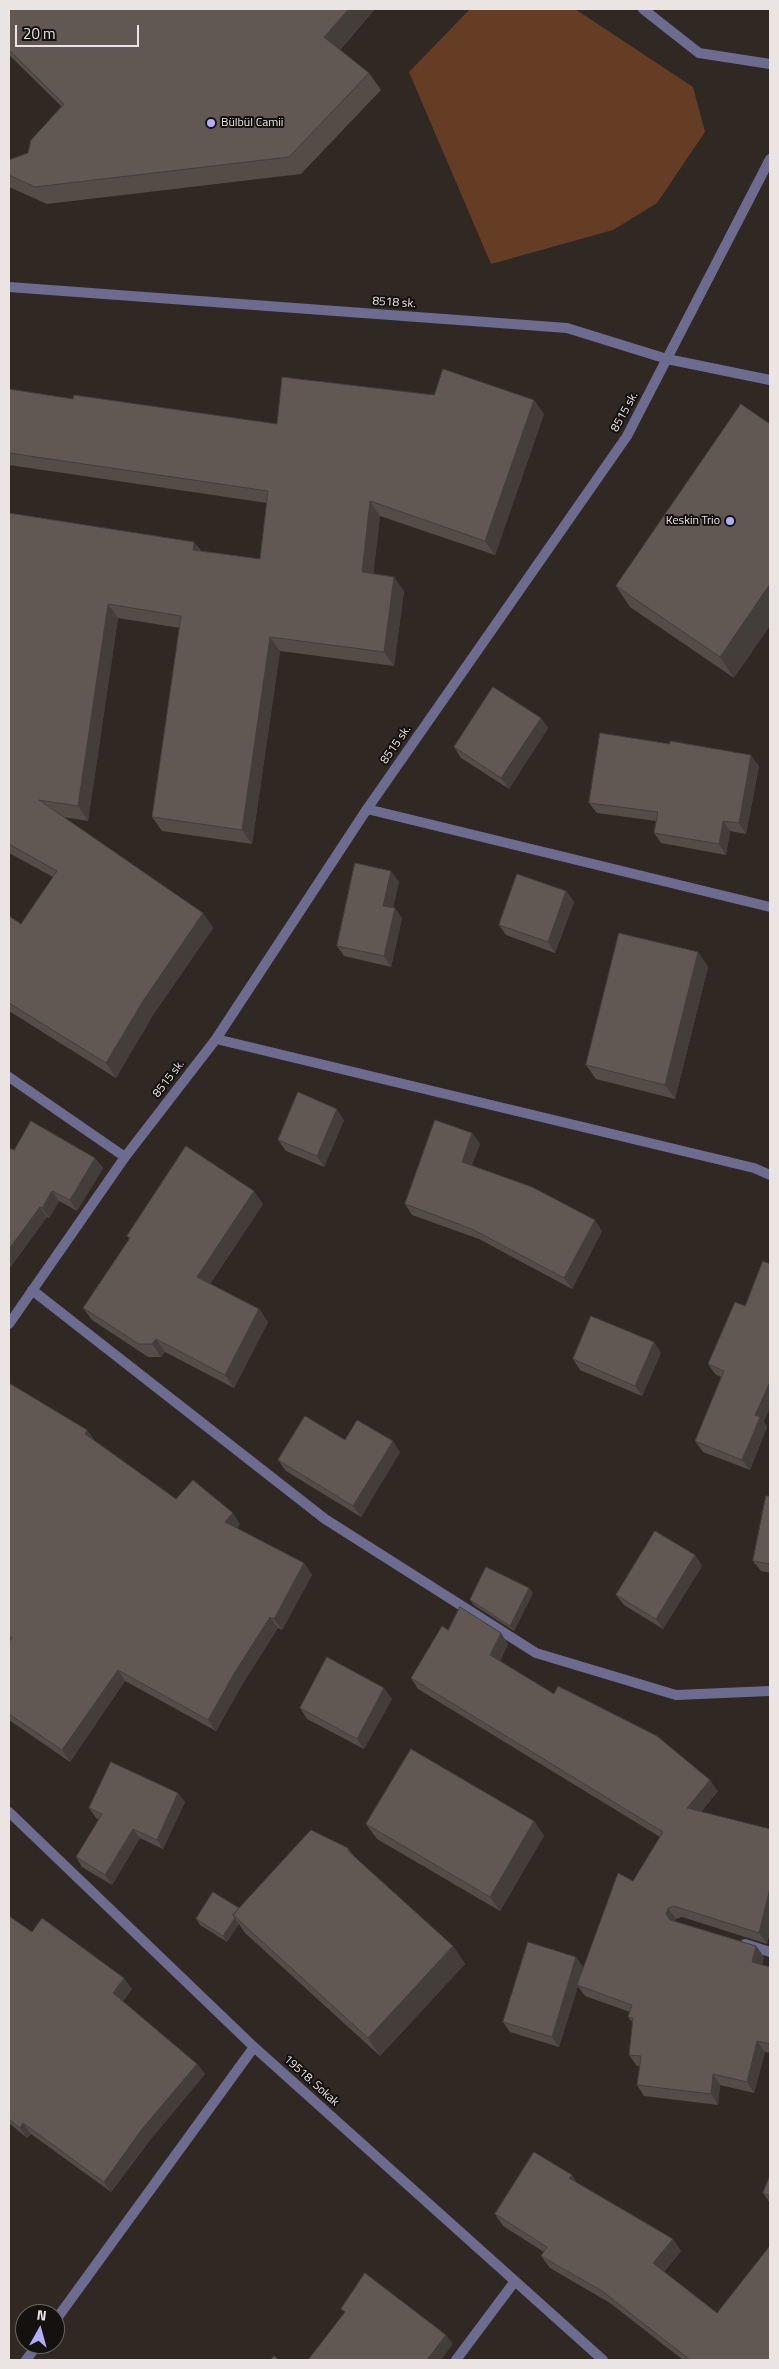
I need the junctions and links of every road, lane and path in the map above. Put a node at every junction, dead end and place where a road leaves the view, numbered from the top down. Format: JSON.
{"nodes":[{"id":1,"x":644,"y":9,"type":"edge"},
{"id":2,"x":770,"y":64,"type":"edge"},
{"id":3,"x":770,"y":160,"type":"edge"},
{"id":4,"x":9,"y":287,"type":"edge"},
{"id":5,"x":667,"y":360,"type":"junction"},
{"id":6,"x":770,"y":380,"type":"edge"},
{"id":7,"x":367,"y":809,"type":"junction"},
{"id":8,"x":770,"y":907,"type":"edge"},
{"id":9,"x":216,"y":1039,"type":"junction"},
{"id":10,"x":9,"y":1077,"type":"edge"},
{"id":11,"x":125,"y":1157,"type":"junction"},
{"id":12,"x":770,"y":1174,"type":"edge"},
{"id":13,"x":32,"y":1290,"type":"junction"},
{"id":14,"x":9,"y":1324,"type":"edge"},
{"id":15,"x":770,"y":1691,"type":"edge"},
{"id":16,"x":9,"y":1812,"type":"edge"},
{"id":17,"x":734,"y":1941,"type":"edge"},
{"id":18,"x":770,"y":1952,"type":"edge"},
{"id":19,"x":254,"y":2047,"type":"junction"},
{"id":20,"x":515,"y":2281,"type":"junction"},
{"id":21,"x":65,"y":2307,"type":"edge"},
{"id":22,"x":456,"y":2360,"type":"edge"},
{"id":23,"x":603,"y":2360,"type":"edge"}],
"edges":[{"from":1,"to":2,"type":"street"},
{"from":3,"to":5,"type":"street","name":"8515 sk."},
{"from":4,"to":5,"type":"street","name":"8518 sk."},
{"from":5,"to":6,"type":"street","name":"8518 sk."},
{"from":5,"to":7,"type":"street","name":"8515 sk."},
{"from":7,"to":8,"type":"street"},
{"from":7,"to":9,"type":"street","name":"8515 sk."},
{"from":9,"to":11,"type":"street","name":"8515 sk."},
{"from":9,"to":12,"type":"street"},
{"from":10,"to":11,"type":"street"},
{"from":11,"to":13,"type":"street","name":"8515 sk."},
{"from":13,"to":14,"type":"street","name":"8515 sk."},
{"from":13,"to":15,"type":"street"},
{"from":16,"to":19,"type":"street","name":"19518. Sokak"},
{"from":17,"to":18,"type":"street"},
{"from":19,"to":20,"type":"street","name":"19518. Sokak"},
{"from":19,"to":21,"type":"street"},
{"from":20,"to":22,"type":"street"},
{"from":20,"to":23,"type":"street","name":"19518. Sokak"}]}
